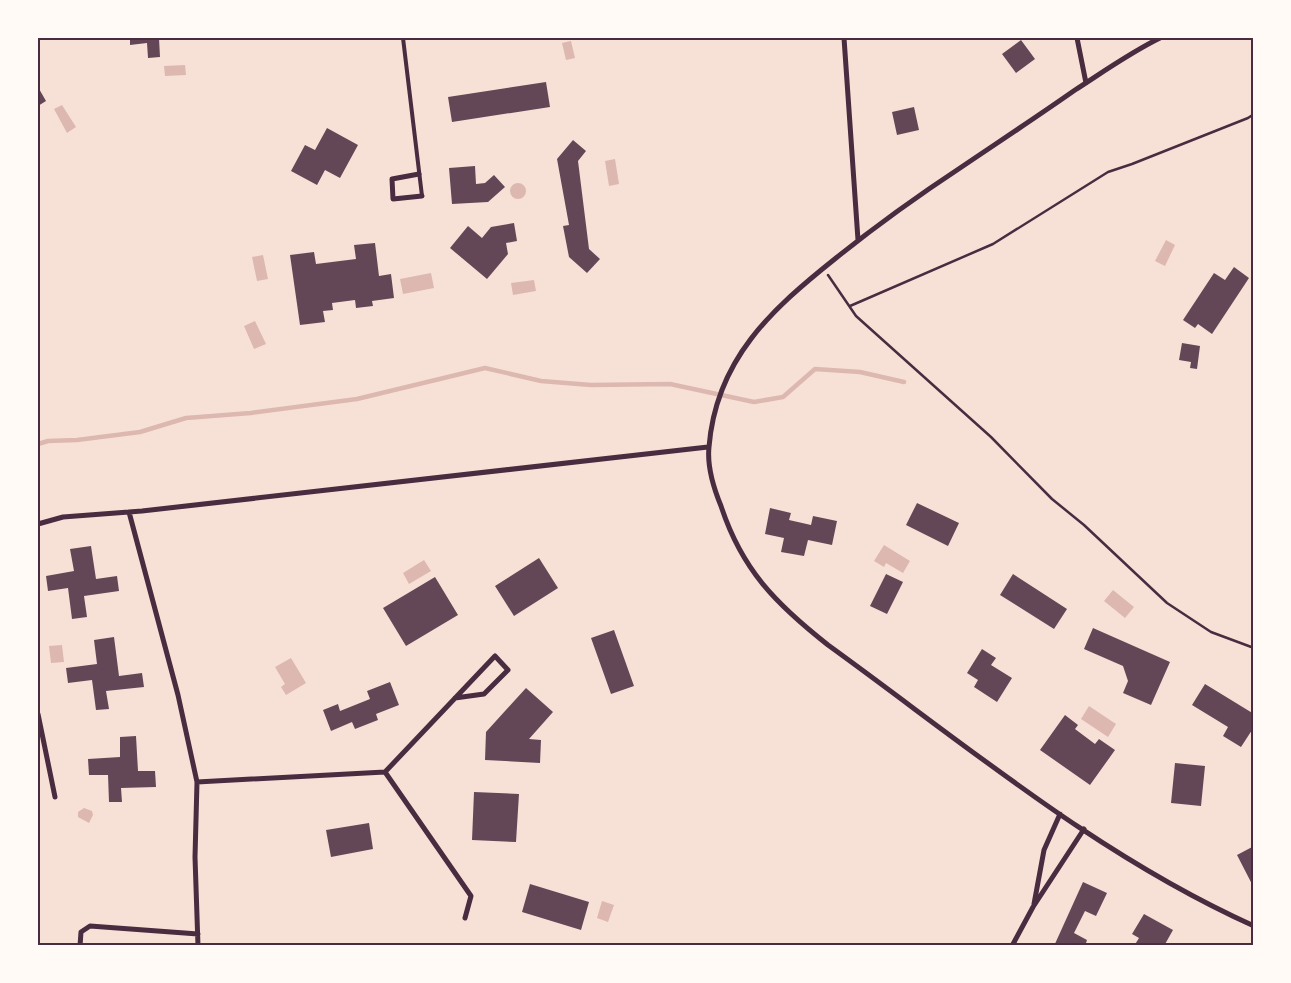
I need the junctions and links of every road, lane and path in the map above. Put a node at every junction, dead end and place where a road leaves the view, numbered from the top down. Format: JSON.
{"nodes":[{"id":1,"x":403,"y":38,"type":"edge"},
{"id":2,"x":844,"y":38,"type":"edge"},
{"id":3,"x":1076,"y":38,"type":"edge"},
{"id":4,"x":1160,"y":38,"type":"edge"},
{"id":5,"x":1086,"y":83,"type":"junction"},
{"id":6,"x":1254,"y":114,"type":"edge"},
{"id":7,"x":419,"y":174,"type":"junction"},
{"id":8,"x":422,"y":196,"type":"joint"},
{"id":9,"x":858,"y":240,"type":"junction"},
{"id":10,"x":823,"y":268,"type":"junction"},
{"id":11,"x":850,"y":306,"type":"junction"},
{"id":12,"x":708,"y":447,"type":"junction"},
{"id":13,"x":129,"y":512,"type":"junction"},
{"id":14,"x":38,"y":524,"type":"edge"},
{"id":15,"x":1254,"y":648,"type":"edge"},
{"id":16,"x":455,"y":698,"type":"junction"},
{"id":17,"x":38,"y":714,"type":"edge"},
{"id":18,"x":386,"y":772,"type":"junction"},
{"id":19,"x":197,"y":782,"type":"junction"},
{"id":20,"x":55,"y":797,"type":"dead end"},
{"id":21,"x":1060,"y":814,"type":"junction"},
{"id":22,"x":1084,"y":830,"type":"junction"},
{"id":23,"x":1033,"y":907,"type":"junction"},
{"id":24,"x":465,"y":918,"type":"dead end"},
{"id":25,"x":1254,"y":926,"type":"edge"},
{"id":26,"x":198,"y":934,"type":"junction"},
{"id":27,"x":80,"y":946,"type":"edge"},
{"id":28,"x":198,"y":946,"type":"edge"},
{"id":29,"x":1012,"y":946,"type":"edge"}],
"edges":[{"from":1,"to":7,"type":"lane"},
{"from":2,"to":9,"type":"street"},
{"from":3,"to":5,"type":"street"},
{"from":4,"to":5,"type":"street"},
{"from":5,"to":9,"type":"street"},
{"from":6,"to":11,"type":"path"},
{"from":7,"to":8,"type":"lane"},
{"from":7,"to":8,"type":"street"},
{"from":9,"to":10,"type":"street"},
{"from":10,"to":11,"type":"path"},
{"from":10,"to":12,"type":"street"},
{"from":11,"to":15,"type":"path"},
{"from":12,"to":13,"type":"street"},
{"from":12,"to":21,"type":"street"},
{"from":13,"to":14,"type":"street"},
{"from":13,"to":19,"type":"street"},
{"from":16,"to":16,"type":"street"},
{"from":16,"to":18,"type":"street"},
{"from":17,"to":20,"type":"street"},
{"from":18,"to":19,"type":"street"},
{"from":18,"to":24,"type":"street"},
{"from":19,"to":26,"type":"street"},
{"from":21,"to":22,"type":"street"},
{"from":21,"to":23,"type":"street"},
{"from":22,"to":23,"type":"street"},
{"from":22,"to":25,"type":"street"},
{"from":23,"to":29,"type":"street"},
{"from":26,"to":27,"type":"street"},
{"from":26,"to":28,"type":"street"}]}
